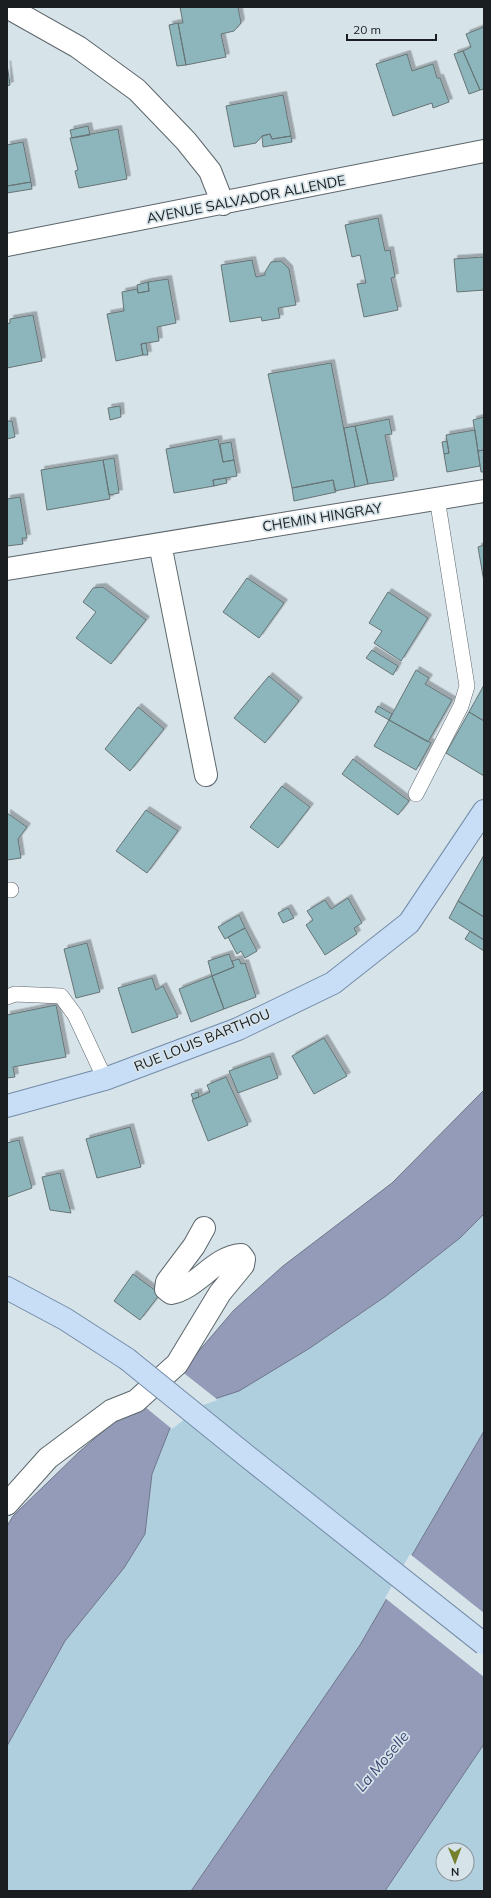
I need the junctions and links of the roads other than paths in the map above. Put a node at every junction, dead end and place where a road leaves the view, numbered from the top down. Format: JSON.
{"nodes":[{"id":1,"x":7,"y":7,"type":"edge"},
{"id":2,"x":484,"y":151,"type":"edge"},
{"id":3,"x":223,"y":204,"type":"junction"},
{"id":4,"x":7,"y":245,"type":"edge"},
{"id":5,"x":484,"y":491,"type":"edge"},
{"id":6,"x":437,"y":498,"type":"junction"},
{"id":7,"x":160,"y":544,"type":"junction"},
{"id":8,"x":7,"y":569,"type":"edge"},
{"id":9,"x":206,"y":775,"type":"dead end"},
{"id":10,"x":416,"y":794,"type":"dead end"},
{"id":11,"x":484,"y":811,"type":"edge"},
{"id":12,"x":7,"y":997,"type":"edge"},
{"id":13,"x":105,"y":1079,"type":"junction"},
{"id":14,"x":7,"y":1106,"type":"edge"},
{"id":15,"x":204,"y":1228,"type":"dead end"},
{"id":16,"x":9,"y":1289,"type":"edge"},
{"id":17,"x":7,"y":1504,"type":"edge"},
{"id":18,"x":484,"y":1644,"type":"edge"}],
"edges":[{"from":1,"to":3,"type":"street"},
{"from":2,"to":3,"type":"street","name":"AVENUE SALVADOR ALLENDE"},
{"from":3,"to":4,"type":"street","name":"AVENUE SALVADOR ALLENDE"},
{"from":5,"to":6,"type":"street","name":"CHEMIN HINGRAY"},
{"from":6,"to":7,"type":"street","name":"CHEMIN HINGRAY"},
{"from":6,"to":10,"type":"lane"},
{"from":7,"to":8,"type":"street","name":"CHEMIN HINGRAY"},
{"from":7,"to":9,"type":"street"},
{"from":11,"to":13,"type":"main road","name":"RUE LOUIS BARTHOU"},
{"from":12,"to":13,"type":"lane"},
{"from":13,"to":14,"type":"main road","name":"RUE LOUIS BARTHOU"},
{"from":15,"to":17,"type":"street"},
{"from":16,"to":18,"type":"main road","bridge":true}]}
